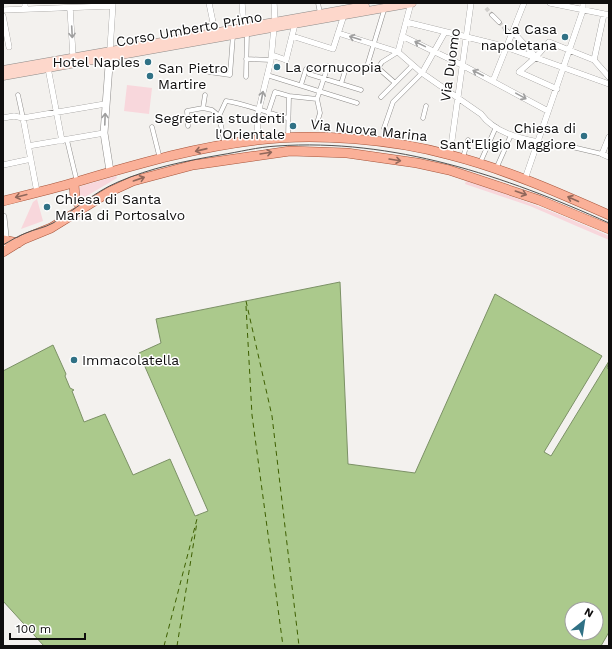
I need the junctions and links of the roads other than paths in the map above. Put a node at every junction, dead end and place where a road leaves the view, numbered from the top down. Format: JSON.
{"nodes":[{"id":1,"x":209,"y":3,"type":"edge"},
{"id":2,"x":242,"y":3,"type":"edge"},
{"id":3,"x":274,"y":3,"type":"edge"},
{"id":4,"x":318,"y":3,"type":"edge"},
{"id":5,"x":411,"y":3,"type":"edge"},
{"id":6,"x":471,"y":3,"type":"edge"},
{"id":7,"x":524,"y":3,"type":"edge"},
{"id":8,"x":550,"y":3,"type":"edge"},
{"id":9,"x":583,"y":3,"type":"edge"},
{"id":10,"x":112,"y":4,"type":"edge"},
{"id":11,"x":383,"y":5,"type":"edge"},
{"id":12,"x":25,"y":6,"type":"edge"},
{"id":13,"x":70,"y":8,"type":"junction"},
{"id":14,"x":347,"y":9,"type":"edge"},
{"id":15,"x":3,"y":10,"type":"edge"},
{"id":16,"x":583,"y":10,"type":"junction"},
{"id":17,"x":320,"y":13,"type":"junction"},
{"id":18,"x":492,"y":14,"type":"tunnel mouth"},
{"id":19,"x":606,"y":15,"type":"edge"},
{"id":20,"x":3,"y":16,"type":"edge"},
{"id":21,"x":406,"y":22,"type":"junction"},
{"id":22,"x":499,"y":22,"type":"tunnel mouth"},
{"id":23,"x":275,"y":24,"type":"junction"},
{"id":24,"x":295,"y":24,"type":"junction"},
{"id":25,"x":245,"y":29,"type":"junction"},
{"id":26,"x":506,"y":30,"type":"tunnel mouth"},
{"id":27,"x":215,"y":32,"type":"junction"},
{"id":28,"x":445,"y":32,"type":"junction"},
{"id":29,"x":338,"y":33,"type":"junction"},
{"id":30,"x":513,"y":33,"type":"junction"},
{"id":31,"x":233,"y":34,"type":"junction"},
{"id":32,"x":292,"y":36,"type":"junction"},
{"id":33,"x":402,"y":36,"type":"junction"},
{"id":34,"x":466,"y":37,"type":"junction"},
{"id":35,"x":374,"y":44,"type":"junction"},
{"id":36,"x":9,"y":46,"type":"dead end"},
{"id":37,"x":507,"y":47,"type":"junction"},
{"id":38,"x":571,"y":50,"type":"junction"},
{"id":39,"x":398,"y":52,"type":"junction"},
{"id":40,"x":435,"y":52,"type":"junction"},
{"id":41,"x":110,"y":53,"type":"junction"},
{"id":42,"x":73,"y":56,"type":"junction"},
{"id":43,"x":271,"y":57,"type":"junction"},
{"id":44,"x":536,"y":57,"type":"junction"},
{"id":45,"x":246,"y":59,"type":"junction"},
{"id":46,"x":594,"y":60,"type":"junction"},
{"id":47,"x":368,"y":64,"type":"dead end"},
{"id":48,"x":462,"y":65,"type":"junction"},
{"id":49,"x":328,"y":66,"type":"dead end"},
{"id":50,"x":412,"y":66,"type":"junction"},
{"id":51,"x":48,"y":68,"type":"junction"},
{"id":52,"x":564,"y":68,"type":"junction"},
{"id":53,"x":3,"y":70,"type":"edge"},
{"id":54,"x":17,"y":70,"type":"junction"},
{"id":55,"x":345,"y":71,"type":"dead end"},
{"id":56,"x":209,"y":72,"type":"dead end"},
{"id":57,"x":422,"y":73,"type":"junction"},
{"id":58,"x":3,"y":76,"type":"edge"},
{"id":59,"x":246,"y":77,"type":"dead end"},
{"id":60,"x":609,"y":77,"type":"edge"},
{"id":61,"x":266,"y":78,"type":"junction"},
{"id":62,"x":324,"y":79,"type":"junction"},
{"id":63,"x":493,"y":81,"type":"junction"},
{"id":64,"x":394,"y":82,"type":"junction"},
{"id":65,"x":341,"y":84,"type":"junction"},
{"id":66,"x":609,"y":84,"type":"edge"},
{"id":67,"x":301,"y":85,"type":"junction"},
{"id":68,"x":557,"y":89,"type":"junction"},
{"id":69,"x":362,"y":90,"type":"dead end"},
{"id":70,"x":320,"y":91,"type":"junction"},
{"id":71,"x":18,"y":95,"type":"dead end"},
{"id":72,"x":205,"y":95,"type":"dead end"},
{"id":73,"x":289,"y":96,"type":"junction"},
{"id":74,"x":382,"y":97,"type":"dead end"},
{"id":75,"x":458,"y":98,"type":"junction"},
{"id":76,"x":318,"y":102,"type":"junction"},
{"id":77,"x":357,"y":103,"type":"dead end"},
{"id":78,"x":105,"y":104,"type":"junction"},
{"id":79,"x":426,"y":106,"type":"dead end"},
{"id":80,"x":203,"y":108,"type":"junction"},
{"id":81,"x":259,"y":111,"type":"junction"},
{"id":82,"x":548,"y":111,"type":"junction"},
{"id":83,"x":57,"y":112,"type":"junction"},
{"id":84,"x":268,"y":113,"type":"junction"},
{"id":85,"x":219,"y":116,"type":"junction"},
{"id":86,"x":3,"y":118,"type":"edge"},
{"id":87,"x":23,"y":118,"type":"junction"},
{"id":88,"x":287,"y":118,"type":"junction"},
{"id":89,"x":423,"y":118,"type":"dead end"},
{"id":90,"x":317,"y":124,"type":"dead end"},
{"id":91,"x":188,"y":126,"type":"dead end"},
{"id":92,"x":152,"y":127,"type":"dead end"},
{"id":93,"x":496,"y":127,"type":"junction"},
{"id":94,"x":384,"y":128,"type":"dead end"},
{"id":95,"x":104,"y":133,"type":"junction"},
{"id":96,"x":511,"y":135,"type":"junction"},
{"id":97,"x":288,"y":138,"type":"junction"},
{"id":98,"x":609,"y":138,"type":"edge"},
{"id":99,"x":64,"y":140,"type":"junction"},
{"id":100,"x":258,"y":140,"type":"junction"},
{"id":101,"x":468,"y":140,"type":"dead end"},
{"id":102,"x":538,"y":142,"type":"junction"},
{"id":103,"x":225,"y":145,"type":"junction"},
{"id":104,"x":559,"y":145,"type":"dead end"},
{"id":105,"x":28,"y":146,"type":"junction"},
{"id":106,"x":450,"y":154,"type":"junction"},
{"id":107,"x":464,"y":154,"type":"dead end"},
{"id":108,"x":602,"y":154,"type":"junction"},
{"id":109,"x":609,"y":157,"type":"edge"},
{"id":110,"x":31,"y":159,"type":"junction"},
{"id":111,"x":161,"y":159,"type":"junction"},
{"id":112,"x":480,"y":164,"type":"junction"},
{"id":113,"x":3,"y":165,"type":"edge"},
{"id":114,"x":496,"y":169,"type":"junction"},
{"id":115,"x":110,"y":172,"type":"junction"},
{"id":116,"x":525,"y":179,"type":"junction"},
{"id":117,"x":75,"y":183,"type":"junction"},
{"id":118,"x":37,"y":192,"type":"junction"},
{"id":119,"x":3,"y":201,"type":"edge"},
{"id":120,"x":82,"y":208,"type":"junction"},
{"id":121,"x":609,"y":214,"type":"edge"},
{"id":122,"x":3,"y":223,"type":"edge"},
{"id":123,"x":609,"y":229,"type":"edge"},
{"id":124,"x":5,"y":240,"type":"edge"},
{"id":125,"x":18,"y":243,"type":"junction"},
{"id":126,"x":3,"y":251,"type":"edge"}],
"edges":[{"from":1,"to":27,"type":"street"},
{"from":2,"to":25,"type":"street"},
{"from":3,"to":23,"type":"street"},
{"from":4,"to":17,"type":"street"},
{"from":5,"to":11,"type":"main road","name":"Corso Umberto Primo"},
{"from":5,"to":21,"type":"street"},
{"from":6,"to":34,"type":"street","name":"Via Duomo"},
{"from":7,"to":30,"type":"street"},
{"from":8,"to":16,"type":"street"},
{"from":9,"to":16,"type":"street"},
{"from":10,"to":13,"type":"street"},
{"from":10,"to":41,"type":"street"},
{"from":11,"to":14,"type":"main road","name":"Corso Umberto Primo"},
{"from":11,"to":35,"type":"street"},
{"from":12,"to":13,"type":"street"},
{"from":12,"to":15,"type":"street"},
{"from":13,"to":42,"type":"street","one_way":true},
{"from":14,"to":17,"type":"main road","name":"Corso Umberto Primo"},
{"from":14,"to":24,"type":"main road","name":"Corso Umberto Primo"},
{"from":14,"to":29,"type":"street"},
{"from":16,"to":19,"type":"street"},
{"from":16,"to":38,"type":"street"},
{"from":17,"to":23,"type":"main road","name":"Corso Umberto Primo"},
{"from":18,"to":22,"type":"street"},
{"from":19,"to":46,"type":"street"},
{"from":20,"to":36,"type":"street"},
{"from":21,"to":28,"type":"street"},
{"from":21,"to":33,"type":"street"},
{"from":23,"to":24,"type":"main road","name":"Corso Umberto Primo"},
{"from":23,"to":25,"type":"main road","name":"Corso Umberto Primo"},
{"from":23,"to":43,"type":"street"},
{"from":24,"to":32,"type":"street"},
{"from":25,"to":27,"type":"main road","name":"Corso Umberto Primo"},
{"from":25,"to":31,"type":"main road","name":"Corso Umberto Primo"},
{"from":25,"to":45,"type":"street"},
{"from":26,"to":30,"type":"street"},
{"from":27,"to":41,"type":"main road","name":"Corso Umberto Primo"},
{"from":28,"to":34,"type":"street"},
{"from":28,"to":40,"type":"street"},
{"from":29,"to":32,"type":"street"},
{"from":35,"to":29,"type":"street","one_way":true},
{"from":30,"to":37,"type":"street"},
{"from":30,"to":44,"type":"street"},
{"from":31,"to":41,"type":"main road","name":"Corso Umberto Primo"},
{"from":31,"to":56,"type":"street"},
{"from":32,"to":43,"type":"street"},
{"from":33,"to":39,"type":"street"},
{"from":40,"to":33,"type":"street","one_way":true},
{"from":34,"to":37,"type":"street"},
{"from":34,"to":48,"type":"street","name":"Via Duomo"},
{"from":35,"to":39,"type":"street"},
{"from":35,"to":47,"type":"street"},
{"from":37,"to":44,"type":"street"},
{"from":37,"to":63,"type":"street"},
{"from":38,"to":44,"type":"street"},
{"from":38,"to":46,"type":"street"},
{"from":38,"to":52,"type":"street"},
{"from":39,"to":50,"type":"street"},
{"from":39,"to":64,"type":"street"},
{"from":40,"to":48,"type":"street"},
{"from":40,"to":57,"type":"street"},
{"from":41,"to":42,"type":"main road","name":"Corso Umberto Primo"},
{"from":41,"to":51,"type":"main road","name":"Corso Umberto Primo"},
{"from":41,"to":78,"type":"street"},
{"from":42,"to":54,"type":"main road","name":"Corso Umberto Primo"},
{"from":43,"to":45,"type":"street"},
{"from":43,"to":61,"type":"street"},
{"from":44,"to":52,"type":"street"},
{"from":44,"to":68,"type":"street"},
{"from":45,"to":59,"type":"street"},
{"from":46,"to":60,"type":"street"},
{"from":63,"to":48,"type":"street","one_way":true},
{"from":48,"to":75,"type":"street","name":"Via Duomo"},
{"from":49,"to":62,"type":"street"},
{"from":50,"to":57,"type":"street"},
{"from":50,"to":64,"type":"street"},
{"from":51,"to":54,"type":"main road","name":"Corso Umberto Primo"},
{"from":51,"to":83,"type":"street"},
{"from":52,"to":66,"type":"street"},
{"from":52,"to":68,"type":"street"},
{"from":53,"to":54,"type":"main road"},
{"from":54,"to":58,"type":"main road"},
{"from":55,"to":65,"type":"street"},
{"from":57,"to":75,"type":"street"},
{"from":57,"to":94,"type":"street"},
{"from":61,"to":67,"type":"street"},
{"from":81,"to":61,"type":"street","one_way":true},
{"from":62,"to":65,"type":"street"},
{"from":62,"to":67,"type":"street"},
{"from":62,"to":70,"type":"street"},
{"from":63,"to":82,"type":"street","one_way":true},
{"from":64,"to":74,"type":"street"},
{"from":65,"to":69,"type":"street"},
{"from":67,"to":70,"type":"street"},
{"from":68,"to":82,"type":"street"},
{"from":70,"to":76,"type":"street"},
{"from":70,"to":77,"type":"street"},
{"from":71,"to":87,"type":"street"},
{"from":72,"to":80,"type":"street"},
{"from":73,"to":76,"type":"street"},
{"from":73,"to":84,"type":"street"},
{"from":73,"to":88,"type":"street"},
{"from":75,"to":93,"type":"street"},
{"from":75,"to":106,"type":"street","name":"Via Duomo"},
{"from":76,"to":90,"type":"street"},
{"from":78,"to":83,"type":"street"},
{"from":95,"to":78,"type":"street","one_way":true},
{"from":79,"to":89,"type":"street"},
{"from":80,"to":85,"type":"street"},
{"from":80,"to":91,"type":"street"},
{"from":81,"to":84,"type":"street"},
{"from":81,"to":85,"type":"street"},
{"from":81,"to":100,"type":"street"},
{"from":82,"to":102,"type":"street"},
{"from":83,"to":87,"type":"street"},
{"from":83,"to":99,"type":"street"},
{"from":84,"to":88,"type":"street"},
{"from":85,"to":103,"type":"street"},
{"from":86,"to":87,"type":"street"},
{"from":87,"to":105,"type":"street"},
{"from":88,"to":97,"type":"street"},
{"from":92,"to":111,"type":"street"},
{"from":93,"to":96,"type":"street"},
{"from":93,"to":112,"type":"street"},
{"from":95,"to":99,"type":"street"},
{"from":95,"to":115,"type":"street"},
{"from":96,"to":102,"type":"street"},
{"from":96,"to":114,"type":"street"},
{"from":97,"to":100,"type":"main road","name":"Via Nuova Marina"},
{"from":97,"to":106,"type":"main road","name":"Via Nuova Marina"},
{"from":98,"to":108,"type":"street"},
{"from":99,"to":105,"type":"street"},
{"from":99,"to":117,"type":"street"},
{"from":100,"to":103,"type":"main road","name":"Via Nuova Marina"},
{"from":101,"to":107,"type":"street"},
{"from":102,"to":116,"type":"street"},
{"from":103,"to":111,"type":"main road","name":"Via Nuova Marina","one_way":true},
{"from":104,"to":108,"type":"street"},
{"from":105,"to":110,"type":"street"},
{"from":106,"to":112,"type":"main road","name":"Via Nuova Marina"},
{"from":108,"to":109,"type":"street"},
{"from":110,"to":113,"type":"street"},
{"from":110,"to":118,"type":"street"},
{"from":111,"to":115,"type":"main road","name":"Via Nuova Marina"},
{"from":112,"to":114,"type":"main road","name":"Via Nuova Marina"},
{"from":114,"to":116,"type":"main road","name":"Via Nuova Marina"},
{"from":115,"to":117,"type":"main road","name":"Via Nuova Marina"},
{"from":121,"to":116,"type":"main road","name":"Via Nuova Marina","one_way":true},
{"from":117,"to":118,"type":"main road","name":"Via Nuova Marina"},
{"from":117,"to":120,"type":"main road"},
{"from":118,"to":119,"type":"main road","name":"Via Nuova Marina","one_way":true},
{"from":120,"to":123,"type":"main road","name":"Via Nuova Marina","one_way":true},
{"from":120,"to":125,"type":"main road","name":"Via Nuova Marina"},
{"from":122,"to":124,"type":"street"},
{"from":124,"to":125,"type":"main road"},
{"from":124,"to":126,"type":"street"},
{"from":125,"to":126,"type":"main road","name":"Via Nuova Marina"}]}
